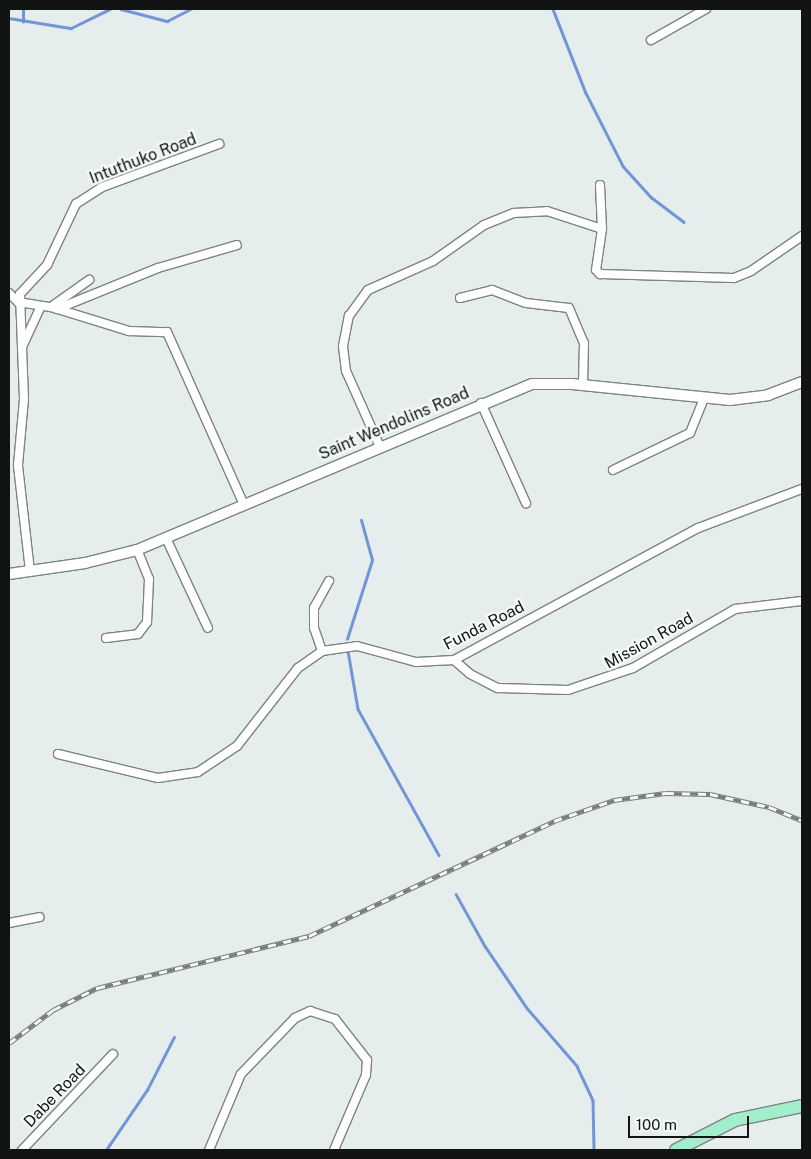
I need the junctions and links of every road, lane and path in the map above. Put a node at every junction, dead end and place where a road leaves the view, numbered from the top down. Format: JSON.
{"nodes":[{"id":1,"x":706,"y":9,"type":"edge"},
{"id":2,"x":651,"y":40,"type":"dead end"},
{"id":3,"x":219,"y":144,"type":"dead end"},
{"id":4,"x":600,"y":185,"type":"dead end"},
{"id":5,"x":602,"y":229,"type":"junction"},
{"id":6,"x":802,"y":236,"type":"edge"},
{"id":7,"x":237,"y":245,"type":"dead end"},
{"id":8,"x":90,"y":280,"type":"dead end"},
{"id":9,"x":9,"y":293,"type":"edge"},
{"id":10,"x":460,"y":298,"type":"dead end"},
{"id":11,"x":18,"y":302,"type":"junction"},
{"id":12,"x":41,"y":306,"type":"junction"},
{"id":13,"x":54,"y":308,"type":"junction"},
{"id":14,"x":22,"y":347,"type":"junction"},
{"id":15,"x":802,"y":382,"type":"edge"},
{"id":16,"x":584,"y":385,"type":"junction"},
{"id":17,"x":704,"y":398,"type":"junction"},
{"id":18,"x":482,"y":403,"type":"junction"},
{"id":19,"x":380,"y":447,"type":"junction"},
{"id":20,"x":613,"y":470,"type":"dead end"},
{"id":21,"x":802,"y":489,"type":"edge"},
{"id":22,"x":526,"y":504,"type":"dead end"},
{"id":23,"x":244,"y":505,"type":"junction"},
{"id":24,"x":166,"y":538,"type":"junction"},
{"id":25,"x":137,"y":550,"type":"junction"},
{"id":26,"x":30,"y":571,"type":"junction"},
{"id":27,"x":9,"y":574,"type":"edge"},
{"id":28,"x":329,"y":581,"type":"dead end"},
{"id":29,"x":802,"y":601,"type":"edge"},
{"id":30,"x":208,"y":628,"type":"dead end"},
{"id":31,"x":106,"y":638,"type":"dead end"},
{"id":32,"x":322,"y":651,"type":"junction"},
{"id":33,"x":454,"y":660,"type":"junction"},
{"id":34,"x":58,"y":754,"type":"dead end"},
{"id":35,"x":39,"y":917,"type":"dead end"},
{"id":36,"x":9,"y":923,"type":"edge"},
{"id":37,"x":113,"y":1054,"type":"dead end"},
{"id":38,"x":802,"y":1106,"type":"edge"},
{"id":39,"x":22,"y":1150,"type":"edge"},
{"id":40,"x":208,"y":1150,"type":"edge"},
{"id":41,"x":334,"y":1150,"type":"edge"},
{"id":42,"x":676,"y":1150,"type":"edge"}],
"edges":[{"from":1,"to":2,"type":"street"},
{"from":3,"to":11,"type":"street","name":"Intuthuko Road"},
{"from":4,"to":5,"type":"street"},
{"from":5,"to":6,"type":"street"},
{"from":5,"to":19,"type":"street"},
{"from":7,"to":13,"type":"street"},
{"from":8,"to":13,"type":"street"},
{"from":9,"to":11,"type":"street"},
{"from":10,"to":16,"type":"street"},
{"from":11,"to":12,"type":"street"},
{"from":11,"to":14,"type":"street"},
{"from":12,"to":13,"type":"street"},
{"from":12,"to":14,"type":"street"},
{"from":13,"to":23,"type":"street"},
{"from":14,"to":26,"type":"street"},
{"from":15,"to":17,"type":"street","name":"Saint Wendolins Road"},
{"from":16,"to":17,"type":"street","name":"Saint Wendolins Road"},
{"from":16,"to":18,"type":"street","name":"Saint Wendolins Road"},
{"from":17,"to":20,"type":"street"},
{"from":18,"to":19,"type":"street","name":"Saint Wendolins Road"},
{"from":18,"to":22,"type":"street"},
{"from":19,"to":23,"type":"street","name":"Saint Wendolins Road"},
{"from":21,"to":33,"type":"street","name":"Funda Road"},
{"from":23,"to":24,"type":"street","name":"Saint Wendolins Road"},
{"from":24,"to":25,"type":"street","name":"Saint Wendolins Road"},
{"from":24,"to":30,"type":"street"},
{"from":25,"to":26,"type":"street","name":"Saint Wendolins Road"},
{"from":25,"to":31,"type":"street"},
{"from":26,"to":27,"type":"street","name":"Saint Wendolins Road"},
{"from":28,"to":32,"type":"street"},
{"from":29,"to":33,"type":"street","name":"Mission Road"},
{"from":32,"to":33,"type":"street","name":"Funda Road"},
{"from":32,"to":34,"type":"street","name":"Funda Road"},
{"from":35,"to":36,"type":"street"},
{"from":37,"to":39,"type":"street","name":"Dabe Road"},
{"from":38,"to":42,"type":"highway"},
{"from":40,"to":41,"type":"street"}]}
